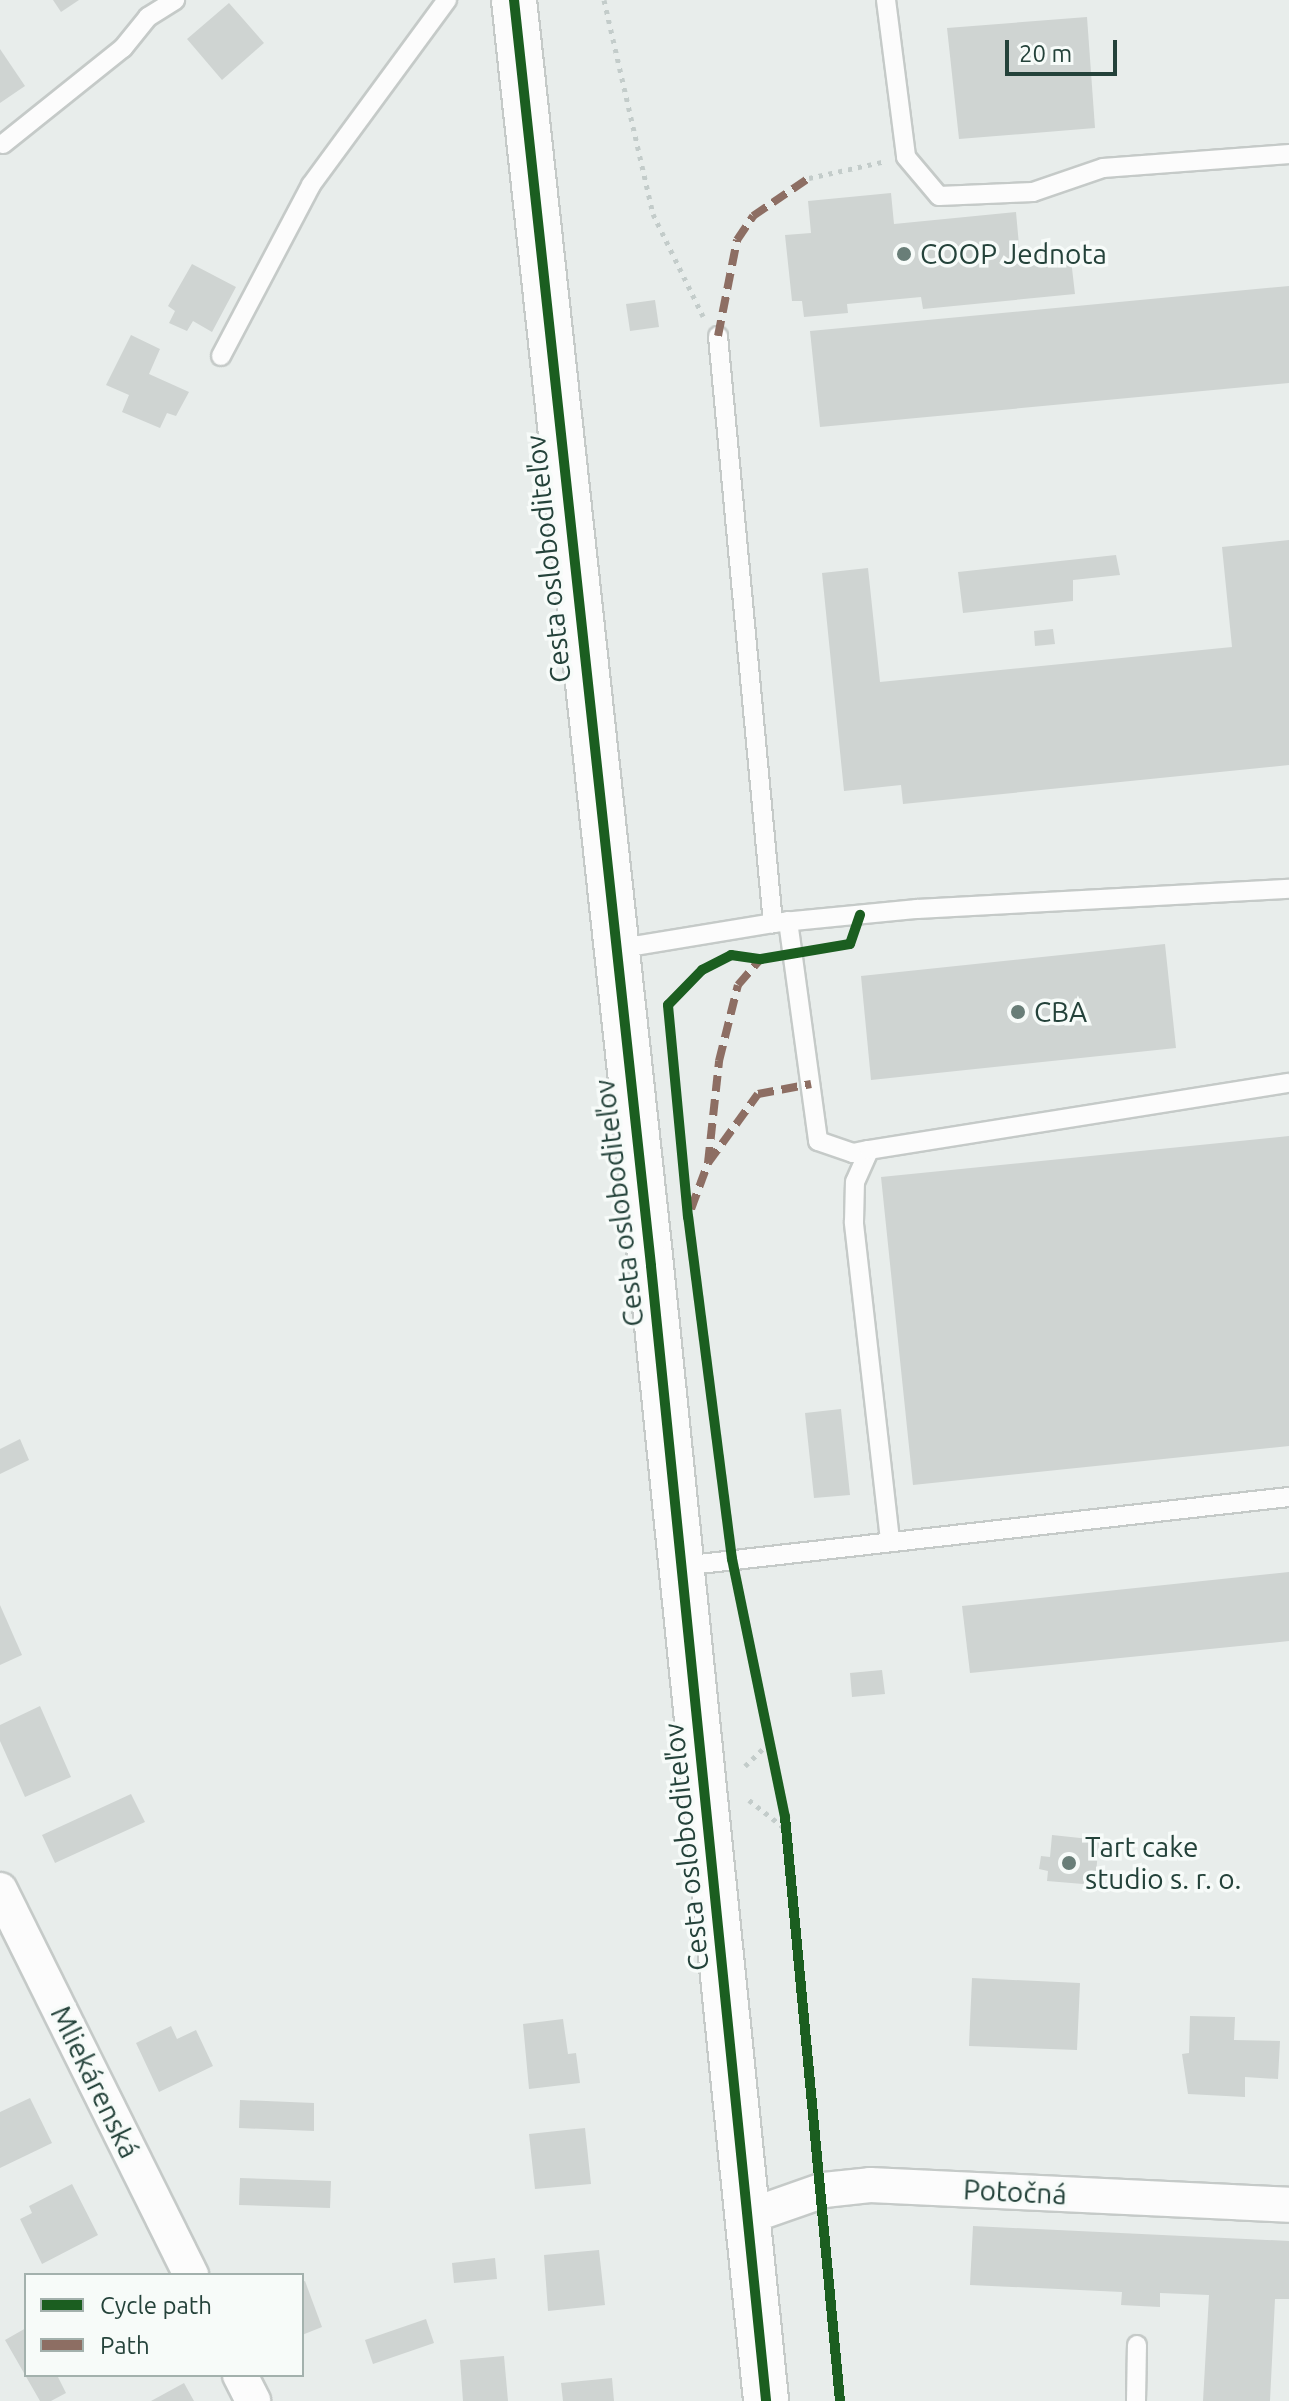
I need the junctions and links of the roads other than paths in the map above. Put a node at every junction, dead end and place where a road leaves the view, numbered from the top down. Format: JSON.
{"nodes":[{"id":1,"x":175,"y":0,"type":"edge"},
{"id":2,"x":447,"y":0,"type":"edge"},
{"id":3,"x":514,"y":0,"type":"edge"},
{"id":4,"x":886,"y":0,"type":"edge"},
{"id":5,"x":3,"y":144,"type":"dead end"},
{"id":6,"x":1289,"y":154,"type":"edge"},
{"id":7,"x":718,"y":336,"type":"road end"},
{"id":8,"x":221,"y":356,"type":"dead end"},
{"id":9,"x":1289,"y":889,"type":"edge"},
{"id":10,"x":780,"y":922,"type":"junction"},
{"id":11,"x":613,"y":949,"type":"junction"},
{"id":12,"x":1289,"y":1083,"type":"edge"},
{"id":13,"x":869,"y":1150,"type":"junction"},
{"id":14,"x":1289,"y":1497,"type":"edge"},
{"id":15,"x":890,"y":1540,"type":"junction"},
{"id":16,"x":682,"y":1566,"type":"junction"},
{"id":17,"x":0,"y":1890,"type":"edge"},
{"id":18,"x":1289,"y":2205,"type":"edge"},
{"id":19,"x":747,"y":2217,"type":"junction"},
{"id":20,"x":190,"y":2273,"type":"edge"},
{"id":21,"x":1137,"y":2345,"type":"dead end"},
{"id":22,"x":241,"y":2377,"type":"edge"},
{"id":23,"x":253,"y":2401,"type":"edge"},
{"id":24,"x":766,"y":2401,"type":"edge"},
{"id":25,"x":1136,"y":2401,"type":"edge"}],
"edges":[{"from":1,"to":5,"type":"lane"},
{"from":2,"to":8,"type":"lane"},
{"from":3,"to":11,"type":"main road","name":"Cesta osloboditeľov"},
{"from":4,"to":6,"type":"lane"},
{"from":7,"to":10,"type":"lane"},
{"from":9,"to":10,"type":"lane"},
{"from":10,"to":11,"type":"lane"},
{"from":10,"to":13,"type":"lane"},
{"from":11,"to":16,"type":"main road","name":"Cesta osloboditeľov"},
{"from":12,"to":13,"type":"lane"},
{"from":13,"to":15,"type":"lane"},
{"from":14,"to":15,"type":"lane"},
{"from":15,"to":16,"type":"lane"},
{"from":16,"to":19,"type":"main road","name":"Cesta osloboditeľov"},
{"from":17,"to":20,"type":"street","name":"Mliekárenská"},
{"from":18,"to":19,"type":"street","name":"Potočná"},
{"from":19,"to":24,"type":"main road","name":"Cesta osloboditeľov"},
{"from":21,"to":25,"type":"lane"},
{"from":22,"to":23,"type":"street"}]}
